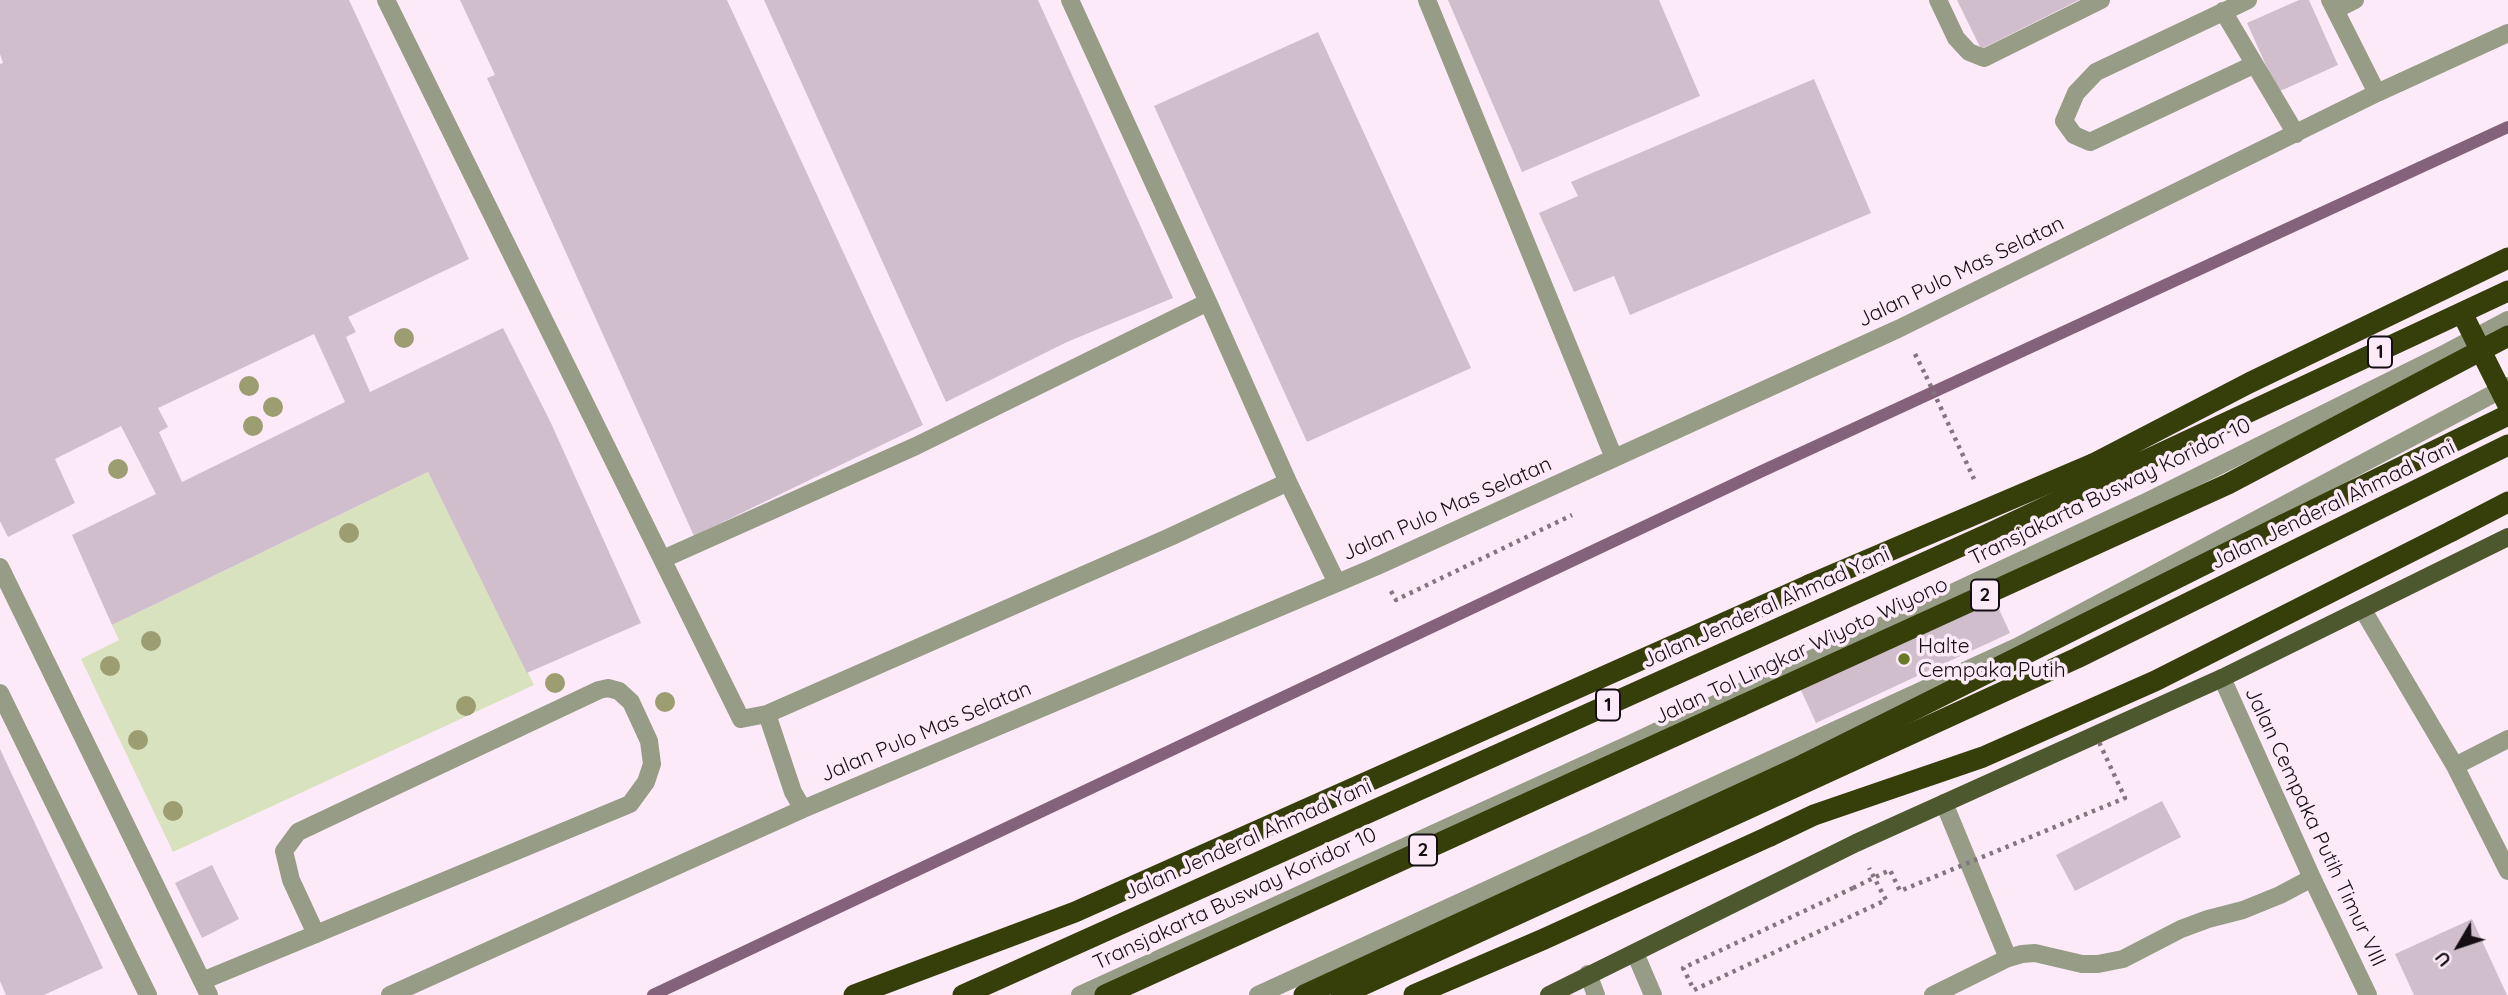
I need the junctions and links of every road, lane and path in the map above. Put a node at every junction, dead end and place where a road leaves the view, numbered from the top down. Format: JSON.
{"nodes":[{"id":1,"x":386,"y":0,"type":"edge"},
{"id":2,"x":1070,"y":0,"type":"edge"},
{"id":3,"x":1427,"y":0,"type":"edge"},
{"id":4,"x":1938,"y":0,"type":"edge"},
{"id":5,"x":2101,"y":0,"type":"edge"},
{"id":6,"x":2248,"y":0,"type":"edge"},
{"id":7,"x":2355,"y":0,"type":"edge"},
{"id":8,"x":2333,"y":5,"type":"edge"},
{"id":9,"x":2223,"y":11,"type":"junction"},
{"id":10,"x":2508,"y":33,"type":"edge"},
{"id":11,"x":2253,"y":65,"type":"junction"},
{"id":12,"x":2377,"y":93,"type":"junction"},
{"id":13,"x":2296,"y":134,"type":"junction"},
{"id":14,"x":2508,"y":258,"type":"edge"},
{"id":15,"x":2508,"y":290,"type":"edge"},
{"id":16,"x":1208,"y":302,"type":"junction"},
{"id":17,"x":2462,"y":313,"type":"junction"},
{"id":18,"x":2508,"y":320,"type":"edge"},
{"id":19,"x":2508,"y":336,"type":"edge"},
{"id":20,"x":2476,"y":337,"type":"junction"},
{"id":21,"x":1913,"y":350,"type":"dead end"},
{"id":22,"x":1926,"y":376,"type":"dead end"},
{"id":23,"x":2505,"y":394,"type":"edge"},
{"id":24,"x":2508,"y":415,"type":"edge"},
{"id":25,"x":2508,"y":445,"type":"edge"},
{"id":26,"x":1614,"y":458,"type":"junction"},
{"id":27,"x":1288,"y":482,"type":"junction"},
{"id":28,"x":2508,"y":502,"type":"edge"},
{"id":29,"x":2508,"y":537,"type":"edge"},
{"id":30,"x":663,"y":559,"type":"junction"},
{"id":31,"x":0,"y":567,"type":"edge"},
{"id":32,"x":1337,"y":583,"type":"junction"},
{"id":33,"x":2362,"y":610,"type":"junction"},
{"id":34,"x":2222,"y":678,"type":"junction"},
{"id":35,"x":0,"y":693,"type":"edge"},
{"id":36,"x":767,"y":714,"type":"junction"},
{"id":37,"x":2508,"y":739,"type":"edge"},
{"id":38,"x":2455,"y":766,"type":"junction"},
{"id":39,"x":2125,"y":798,"type":"dead end"},
{"id":40,"x":1944,"y":803,"type":"junction"},
{"id":41,"x":803,"y":809,"type":"junction"},
{"id":42,"x":1856,"y":843,"type":"junction"},
{"id":43,"x":2508,"y":871,"type":"edge"},
{"id":44,"x":2312,"y":878,"type":"junction"},
{"id":45,"x":316,"y":934,"type":"junction"},
{"id":46,"x":1635,"y":953,"type":"junction"},
{"id":47,"x":2008,"y":958,"type":"junction"},
{"id":48,"x":1588,"y":974,"type":"junction"},
{"id":49,"x":205,"y":988,"type":"edge"},
{"id":50,"x":1963,"y":988,"type":"edge"},
{"id":51,"x":148,"y":995,"type":"edge"},
{"id":52,"x":390,"y":995,"type":"edge"},
{"id":53,"x":853,"y":995,"type":"edge"},
{"id":54,"x":963,"y":995,"type":"edge"},
{"id":55,"x":1080,"y":995,"type":"edge"},
{"id":56,"x":1105,"y":995,"type":"edge"},
{"id":57,"x":1258,"y":995,"type":"edge"},
{"id":58,"x":1304,"y":995,"type":"edge"},
{"id":59,"x":1341,"y":995,"type":"edge"},
{"id":60,"x":1414,"y":995,"type":"edge"},
{"id":61,"x":1549,"y":995,"type":"edge"},
{"id":62,"x":1596,"y":995,"type":"edge"},
{"id":63,"x":1653,"y":995,"type":"edge"},
{"id":64,"x":1933,"y":995,"type":"edge"},
{"id":65,"x":2368,"y":995,"type":"edge"}],
"edges":[{"from":1,"to":30,"type":"street"},
{"from":2,"to":16,"type":"street"},
{"from":3,"to":26,"type":"street"},
{"from":4,"to":5,"type":"street"},
{"from":6,"to":9,"type":"street"},
{"from":7,"to":8,"type":"street"},
{"from":8,"to":12,"type":"street"},
{"from":9,"to":11,"type":"street"},
{"from":9,"to":11,"type":"street"},
{"from":10,"to":12,"type":"street","name":"Jalan Pulo Mas Selatan"},
{"from":11,"to":13,"type":"street"},
{"from":12,"to":13,"type":"street","name":"Jalan Pulo Mas Selatan"},
{"from":13,"to":26,"type":"street","name":"Jalan Pulo Mas Selatan"},
{"from":14,"to":53,"type":"highway","bridge":true},
{"from":15,"to":17,"type":"highway","name":"Jalan Jenderal Ahmad Yani","number":"1"},
{"from":16,"to":27,"type":"street"},
{"from":16,"to":30,"type":"street"},
{"from":17,"to":20,"type":"highway"},
{"from":17,"to":54,"type":"highway","name":"Jalan Jenderal Ahmad Yani","number":"1"},
{"from":18,"to":20,"type":"street","name":"Transjakarta Busway Koridor 10"},
{"from":19,"to":56,"type":"highway","name":"Jalan Tol Lingkar Wiyoto Wiyono","number":"2","bridge":true},
{"from":20,"to":23,"type":"highway"},
{"from":20,"to":55,"type":"street","name":"Transjakarta Busway Koridor 10"},
{"from":21,"to":22,"type":"path"},
{"from":23,"to":57,"type":"street"},
{"from":24,"to":58,"type":"highway","bridge":true},
{"from":25,"to":59,"type":"highway","name":"Jalan Jenderal Ahmad Yani"},
{"from":26,"to":32,"type":"street","name":"Jalan Pulo Mas Selatan"},
{"from":27,"to":32,"type":"street"},
{"from":27,"to":36,"type":"street"},
{"from":28,"to":60,"type":"highway","bridge":true},
{"from":29,"to":33,"type":"main road"},
{"from":30,"to":36,"type":"street"},
{"from":31,"to":49,"type":"street"},
{"from":32,"to":41,"type":"street","name":"Jalan Pulo Mas Selatan"},
{"from":33,"to":34,"type":"main road"},
{"from":33,"to":38,"type":"street"},
{"from":34,"to":40,"type":"main road"},
{"from":34,"to":44,"type":"street","name":"Jalan Cempaka Putih Timur VIII"},
{"from":35,"to":51,"type":"street"},
{"from":36,"to":41,"type":"street"},
{"from":37,"to":38,"type":"street"},
{"from":38,"to":43,"type":"street"},
{"from":39,"to":42,"type":"path","bridge":true},
{"from":40,"to":42,"type":"main road"},
{"from":40,"to":47,"type":"street"},
{"from":41,"to":52,"type":"street","name":"Jalan Pulo Mas Selatan"},
{"from":42,"to":46,"type":"main road"},
{"from":44,"to":47,"type":"street"},
{"from":44,"to":65,"type":"street","name":"Jalan Cempaka Putih Timur VIII"},
{"from":45,"to":45,"type":"street"},
{"from":45,"to":49,"type":"street"},
{"from":46,"to":48,"type":"main road"},
{"from":46,"to":63,"type":"street"},
{"from":47,"to":50,"type":"street"},
{"from":48,"to":61,"type":"main road"},
{"from":48,"to":62,"type":"street"},
{"from":50,"to":64,"type":"street"}]}
